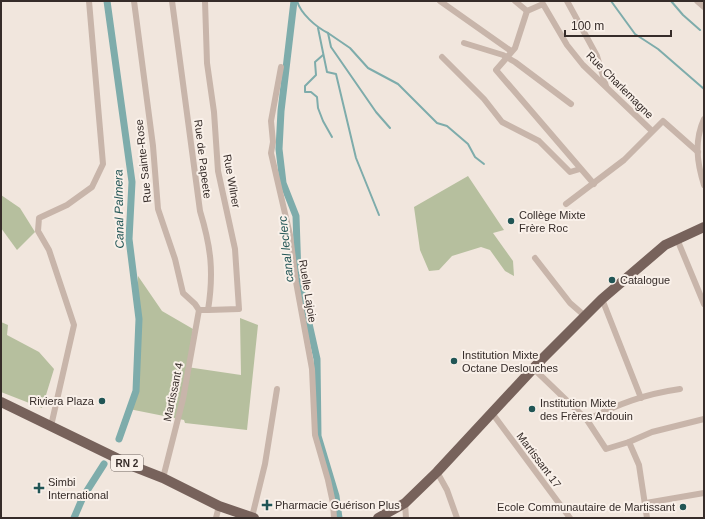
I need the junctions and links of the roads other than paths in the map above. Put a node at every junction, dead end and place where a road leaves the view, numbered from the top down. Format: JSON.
{"nodes":[{"id":1,"x":89,"y":1,"type":"edge"},
{"id":2,"x":134,"y":1,"type":"edge"},
{"id":3,"x":172,"y":1,"type":"edge"},
{"id":4,"x":205,"y":1,"type":"edge"},
{"id":5,"x":440,"y":1,"type":"edge"},
{"id":6,"x":515,"y":1,"type":"edge"},
{"id":7,"x":567,"y":1,"type":"edge"},
{"id":8,"x":697,"y":1,"type":"edge"},
{"id":9,"x":704,"y":6,"type":"edge"},
{"id":10,"x":527,"y":11,"type":"junction"},
{"id":11,"x":464,"y":43,"type":"dead end"},
{"id":12,"x":511,"y":51,"type":"junction"},
{"id":13,"x":442,"y":57,"type":"dead end"},
{"id":14,"x":507,"y":58,"type":"junction"},
{"id":15,"x":281,"y":67,"type":"dead end"},
{"id":16,"x":606,"y":86,"type":"junction"},
{"id":17,"x":571,"y":104,"type":"dead end"},
{"id":18,"x":704,"y":119,"type":"edge"},
{"id":19,"x":652,"y":131,"type":"junction"},
{"id":20,"x":698,"y":152,"type":"junction"},
{"id":21,"x":580,"y":169,"type":"junction"},
{"id":22,"x":594,"y":184,"type":"junction"},
{"id":23,"x":704,"y":186,"type":"edge"},
{"id":24,"x":566,"y":204,"type":"dead end"},
{"id":25,"x":704,"y":227,"type":"edge"},
{"id":26,"x":677,"y":239,"type":"junction"},
{"id":27,"x":535,"y":258,"type":"dead end"},
{"id":28,"x":602,"y":299,"type":"junction"},
{"id":29,"x":704,"y":304,"type":"edge"},
{"id":30,"x":199,"y":310,"type":"junction"},
{"id":31,"x":208,"y":310,"type":"junction"},
{"id":32,"x":585,"y":316,"type":"junction"},
{"id":33,"x":534,"y":369,"type":"junction"},
{"id":34,"x":277,"y":389,"type":"dead end"},
{"id":35,"x":680,"y":389,"type":"dead end"},
{"id":36,"x":641,"y":398,"type":"junction"},
{"id":37,"x":1,"y":402,"type":"edge"},
{"id":38,"x":492,"y":413,"type":"junction"},
{"id":39,"x":704,"y":419,"type":"edge"},
{"id":40,"x":587,"y":420,"type":"junction"},
{"id":41,"x":51,"y":426,"type":"junction"},
{"id":42,"x":629,"y":442,"type":"junction"},
{"id":43,"x":437,"y":472,"type":"junction"},
{"id":44,"x":163,"y":478,"type":"junction"},
{"id":45,"x":704,"y":493,"type":"edge"},
{"id":46,"x":405,"y":503,"type":"junction"},
{"id":47,"x":646,"y":504,"type":"junction"},
{"id":48,"x":219,"y":506,"type":"junction"},
{"id":49,"x":216,"y":518,"type":"edge"},
{"id":50,"x":253,"y":518,"type":"edge"},
{"id":51,"x":334,"y":518,"type":"edge"},
{"id":52,"x":378,"y":518,"type":"edge"},
{"id":53,"x":406,"y":518,"type":"edge"},
{"id":54,"x":457,"y":518,"type":"edge"},
{"id":55,"x":570,"y":518,"type":"edge"},
{"id":56,"x":647,"y":518,"type":"edge"}],
"edges":[{"from":1,"to":41,"type":"street"},
{"from":2,"to":30,"type":"street","name":"Rue Sainte-Rose"},
{"from":3,"to":31,"type":"street","name":"Rue de Papeete"},
{"from":4,"to":31,"type":"street","name":"Rue Wilner"},
{"from":5,"to":12,"type":"street"},
{"from":6,"to":10,"type":"street"},
{"from":7,"to":16,"type":"street"},
{"from":8,"to":9,"type":"street"},
{"from":10,"to":12,"type":"street"},
{"from":10,"to":16,"type":"street","name":"Rue Charlemagne"},
{"from":11,"to":14,"type":"street"},
{"from":12,"to":14,"type":"street"},
{"from":13,"to":21,"type":"street"},
{"from":14,"to":17,"type":"street"},
{"from":14,"to":21,"type":"street"},
{"from":15,"to":51,"type":"street","name":"Ruelle Lajoie"},
{"from":16,"to":19,"type":"street","name":"Rue Charlemagne"},
{"from":18,"to":20,"type":"street"},
{"from":19,"to":20,"type":"street"},
{"from":19,"to":22,"type":"street"},
{"from":20,"to":23,"type":"street"},
{"from":21,"to":22,"type":"street"},
{"from":22,"to":24,"type":"street"},
{"from":25,"to":26,"type":"main road"},
{"from":26,"to":28,"type":"main road"},
{"from":26,"to":29,"type":"street"},
{"from":27,"to":32,"type":"street"},
{"from":28,"to":32,"type":"main road"},
{"from":28,"to":36,"type":"street"},
{"from":30,"to":31,"type":"street"},
{"from":30,"to":44,"type":"street","name":"Martissant 4"},
{"from":32,"to":33,"type":"main road"},
{"from":33,"to":38,"type":"main road"},
{"from":33,"to":40,"type":"street"},
{"from":34,"to":50,"type":"street"},
{"from":35,"to":36,"type":"street"},
{"from":36,"to":40,"type":"street"},
{"from":37,"to":41,"type":"main road","number":"RN 2"},
{"from":38,"to":43,"type":"main road"},
{"from":38,"to":55,"type":"street","name":"Martissant 17"},
{"from":39,"to":42,"type":"street"},
{"from":40,"to":42,"type":"street"},
{"from":41,"to":44,"type":"main road","number":"RN 2"},
{"from":42,"to":47,"type":"street"},
{"from":43,"to":46,"type":"main road"},
{"from":43,"to":54,"type":"street"},
{"from":44,"to":48,"type":"main road","number":"RN 2"},
{"from":45,"to":47,"type":"street"},
{"from":46,"to":52,"type":"main road"},
{"from":46,"to":53,"type":"street"},
{"from":47,"to":56,"type":"street"},
{"from":48,"to":49,"type":"street"},
{"from":48,"to":50,"type":"main road","number":"RN 2"}]}
